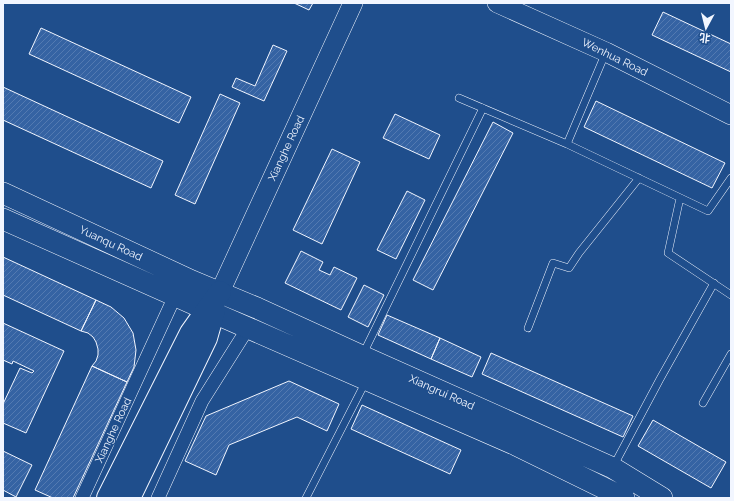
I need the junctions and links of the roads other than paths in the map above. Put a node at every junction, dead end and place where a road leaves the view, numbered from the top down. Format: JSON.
{"nodes":[{"id":1,"x":352,"y":3,"type":"edge"},
{"id":2,"x":497,"y":3,"type":"edge"},
{"id":3,"x":606,"y":52,"type":"junction"},
{"id":4,"x":459,"y":98,"type":"dead end"},
{"id":5,"x":483,"y":108,"type":"junction"},
{"id":6,"x":731,"y":115,"type":"edge"},
{"id":7,"x":567,"y":144,"type":"junction"},
{"id":8,"x":640,"y":178,"type":"junction"},
{"id":9,"x":731,"y":178,"type":"edge"},
{"id":10,"x":3,"y":193,"type":"edge"},
{"id":11,"x":680,"y":198,"type":"junction"},
{"id":12,"x":3,"y":219,"type":"edge"},
{"id":13,"x":714,"y":283,"type":"junction"},
{"id":14,"x":220,"y":292,"type":"junction"},
{"id":15,"x":731,"y":295,"type":"edge"},
{"id":16,"x":175,"y":296,"type":"junction"},
{"id":17,"x":207,"y":310,"type":"junction"},
{"id":18,"x":248,"y":328,"type":"junction"},
{"id":19,"x":528,"y":328,"type":"dead end"},
{"id":20,"x":731,"y":354,"type":"edge"},
{"id":21,"x":362,"y":356,"type":"junction"},
{"id":22,"x":366,"y":380,"type":"junction"},
{"id":23,"x":703,"y":403,"type":"dead end"},
{"id":24,"x":613,"y":468,"type":"junction"},
{"id":25,"x":82,"y":498,"type":"edge"},
{"id":26,"x":108,"y":498,"type":"edge"},
{"id":27,"x":129,"y":498,"type":"edge"},
{"id":28,"x":158,"y":498,"type":"edge"},
{"id":29,"x":306,"y":498,"type":"edge"},
{"id":30,"x":624,"y":498,"type":"edge"},
{"id":31,"x":662,"y":498,"type":"edge"}],
"edges":[{"from":1,"to":14,"type":"main road","name":"Xianghe Road"},
{"from":2,"to":3,"type":"main road","name":"Wenhua Road"},
{"from":3,"to":6,"type":"main road","name":"Wenhua Road"},
{"from":3,"to":7,"type":"lane"},
{"from":4,"to":5,"type":"lane"},
{"from":5,"to":7,"type":"lane"},
{"from":5,"to":21,"type":"lane"},
{"from":7,"to":8,"type":"lane"},
{"from":8,"to":11,"type":"lane"},
{"from":8,"to":19,"type":"lane"},
{"from":9,"to":11,"type":"lane"},
{"from":10,"to":14,"type":"main road","name":"Yuanqu Road"},
{"from":11,"to":13,"type":"lane"},
{"from":12,"to":16,"type":"main road","name":"Yuanqu Road"},
{"from":13,"to":15,"type":"lane"},
{"from":13,"to":24,"type":"lane"},
{"from":14,"to":17,"type":"highway"},
{"from":14,"to":21,"type":"main road","name":"Xiangrui Road"},
{"from":14,"to":27,"type":"highway"},
{"from":16,"to":17,"type":"main road","name":"Yuanqu Road"},
{"from":16,"to":25,"type":"street","name":"Xianghe Road"},
{"from":17,"to":18,"type":"main road","name":"Xiangrui Road"},
{"from":17,"to":26,"type":"highway"},
{"from":18,"to":22,"type":"main road","name":"Xiangrui Road"},
{"from":18,"to":28,"type":"street"},
{"from":20,"to":23,"type":"lane"},
{"from":21,"to":24,"type":"main road","name":"Xiangrui Road"},
{"from":22,"to":29,"type":"lane"},
{"from":22,"to":30,"type":"main road","name":"Xiangrui Road"},
{"from":24,"to":31,"type":"main road","name":"Xiangrui Road"}]}
